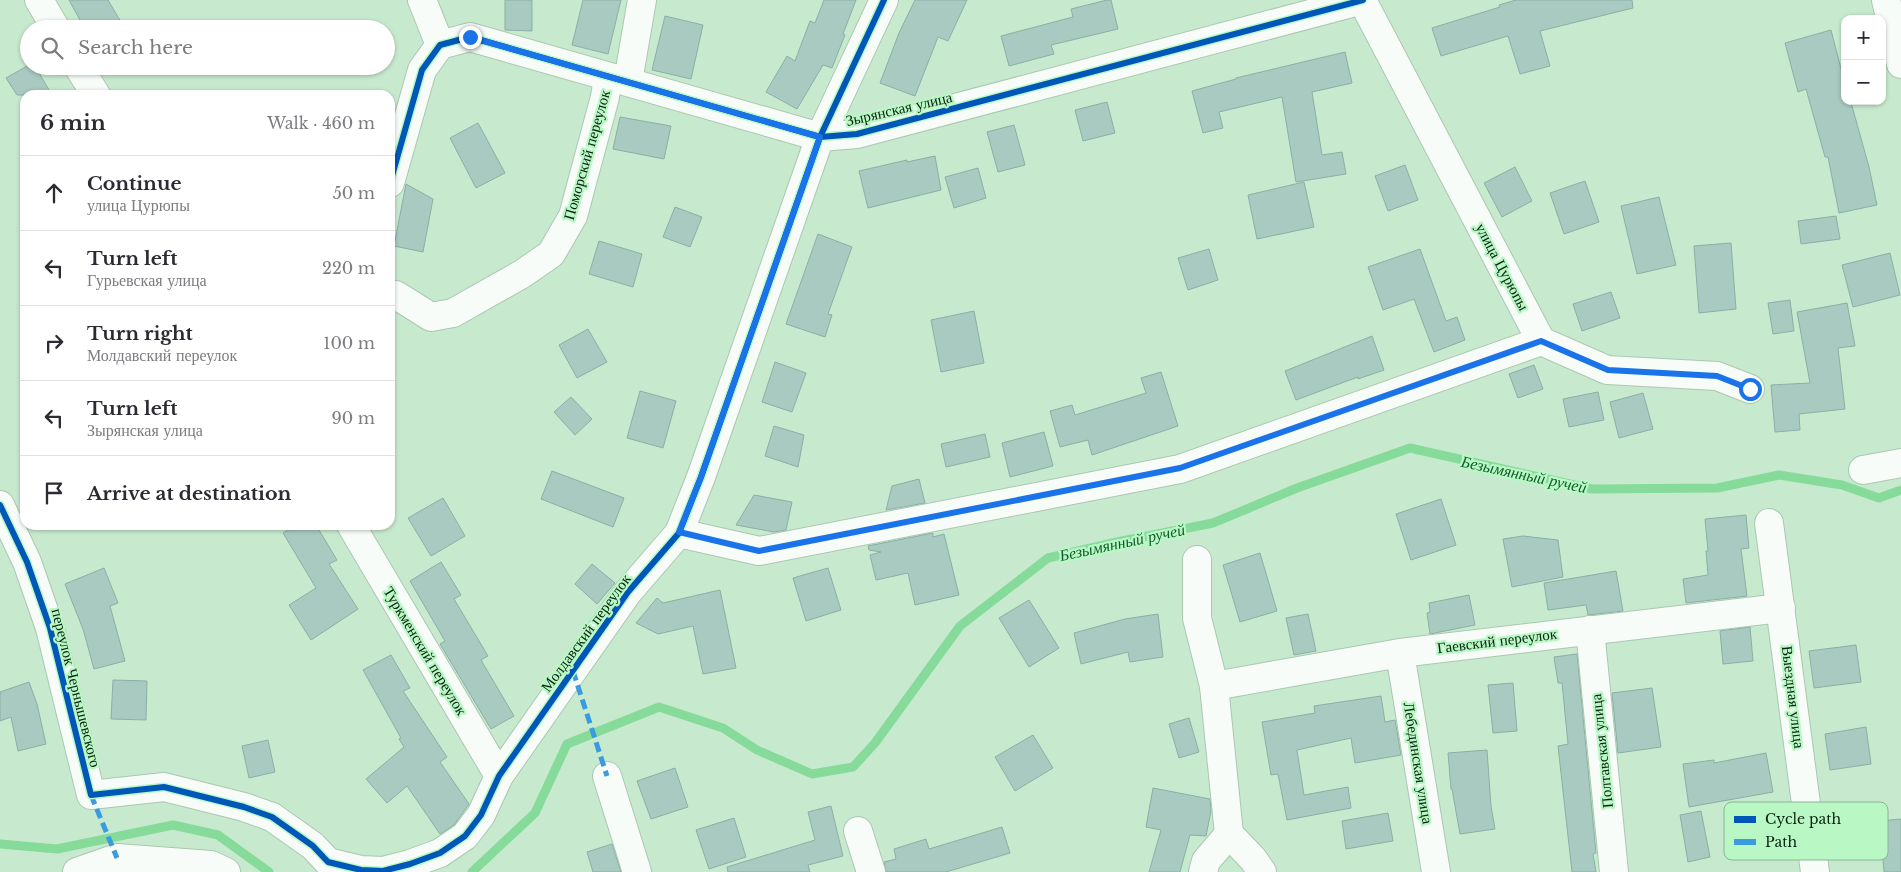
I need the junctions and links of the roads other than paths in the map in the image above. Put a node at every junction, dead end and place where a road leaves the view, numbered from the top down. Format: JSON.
{"nodes":[{"id":1,"x":39,"y":0,"type":"edge"},
{"id":2,"x":422,"y":0,"type":"edge"},
{"id":3,"x":642,"y":0,"type":"edge"},
{"id":4,"x":884,"y":0,"type":"edge"},
{"id":5,"x":1363,"y":0,"type":"edge"},
{"id":6,"x":1886,"y":0,"type":"edge"},
{"id":7,"x":51,"y":20,"type":"edge"},
{"id":8,"x":440,"y":45,"type":"junction"},
{"id":9,"x":1901,"y":64,"type":"edge"},
{"id":10,"x":84,"y":75,"type":"edge"},
{"id":11,"x":618,"y":79,"type":"junction"},
{"id":12,"x":93,"y":90,"type":"edge"},
{"id":13,"x":820,"y":137,"type":"junction"},
{"id":14,"x":395,"y":165,"type":"edge"},
{"id":15,"x":395,"y":295,"type":"edge"},
{"id":16,"x":1541,"y":341,"type":"junction"},
{"id":17,"x":1750,"y":389,"type":"dead end"},
{"id":18,"x":1901,"y":463,"type":"edge"},
{"id":19,"x":1863,"y":470,"type":"dead end"},
{"id":20,"x":0,"y":505,"type":"edge"},
{"id":21,"x":1768,"y":523,"type":"dead end"},
{"id":22,"x":354,"y":530,"type":"edge"},
{"id":23,"x":679,"y":532,"type":"junction"},
{"id":24,"x":1197,"y":560,"type":"dead end"},
{"id":25,"x":1781,"y":608,"type":"junction"},
{"id":26,"x":1590,"y":630,"type":"junction"},
{"id":27,"x":1400,"y":653,"type":"junction"},
{"id":28,"x":1214,"y":686,"type":"junction"},
{"id":29,"x":499,"y":776,"type":"junction"},
{"id":30,"x":607,"y":776,"type":"dead end"},
{"id":31,"x":91,"y":795,"type":"joint"},
{"id":32,"x":1806,"y":802,"type":"edge"},
{"id":33,"x":858,"y":831,"type":"dead end"},
{"id":34,"x":1229,"y":834,"type":"junction"},
{"id":35,"x":77,"y":872,"type":"edge"},
{"id":36,"x":226,"y":872,"type":"edge"},
{"id":37,"x":637,"y":872,"type":"edge"},
{"id":38,"x":871,"y":872,"type":"edge"},
{"id":39,"x":1203,"y":872,"type":"edge"},
{"id":40,"x":1262,"y":872,"type":"edge"},
{"id":41,"x":1436,"y":872,"type":"edge"},
{"id":42,"x":1614,"y":872,"type":"edge"}],
"edges":[{"from":1,"to":7,"type":"street"},
{"from":2,"to":8,"type":"street"},
{"from":3,"to":11,"type":"street","name":"Поморский переулок"},
{"from":4,"to":13,"type":"street","name":"Молдавский переулок"},
{"from":5,"to":13,"type":"street","name":"Зырянская улица"},
{"from":5,"to":16,"type":"street","name":"улица Цурюпы"},
{"from":6,"to":9,"type":"street"},
{"from":8,"to":11,"type":"street","name":"Зырянская улица"},
{"from":8,"to":14,"type":"street"},
{"from":10,"to":12,"type":"street"},
{"from":11,"to":13,"type":"street","name":"Зырянская улица"},
{"from":11,"to":15,"type":"street","name":"Поморский переулок"},
{"from":13,"to":23,"type":"street","name":"Молдавский переулок"},
{"from":16,"to":17,"type":"street"},
{"from":16,"to":23,"type":"street"},
{"from":18,"to":19,"type":"street"},
{"from":20,"to":31,"type":"street","name":"переулок Чернышевского"},
{"from":21,"to":25,"type":"street","name":"Выездная улица"},
{"from":22,"to":29,"type":"street","name":"Туркменский переулок"},
{"from":23,"to":29,"type":"street","name":"Молдавский переулок"},
{"from":24,"to":28,"type":"street"},
{"from":25,"to":26,"type":"street","name":"Гаевский переулок"},
{"from":25,"to":32,"type":"street","name":"Выездная улица"},
{"from":26,"to":27,"type":"street","name":"Гаевский переулок"},
{"from":26,"to":42,"type":"street","name":"Полтавская улица"},
{"from":27,"to":28,"type":"street","name":"Гаевский переулок"},
{"from":27,"to":41,"type":"street","name":"Лебединская улица"},
{"from":28,"to":34,"type":"street"},
{"from":29,"to":31,"type":"street","name":"Молдавский переулок"},
{"from":30,"to":37,"type":"street"},
{"from":33,"to":38,"type":"street"},
{"from":34,"to":39,"type":"street"},
{"from":34,"to":40,"type":"street"},
{"from":35,"to":36,"type":"street"}]}
